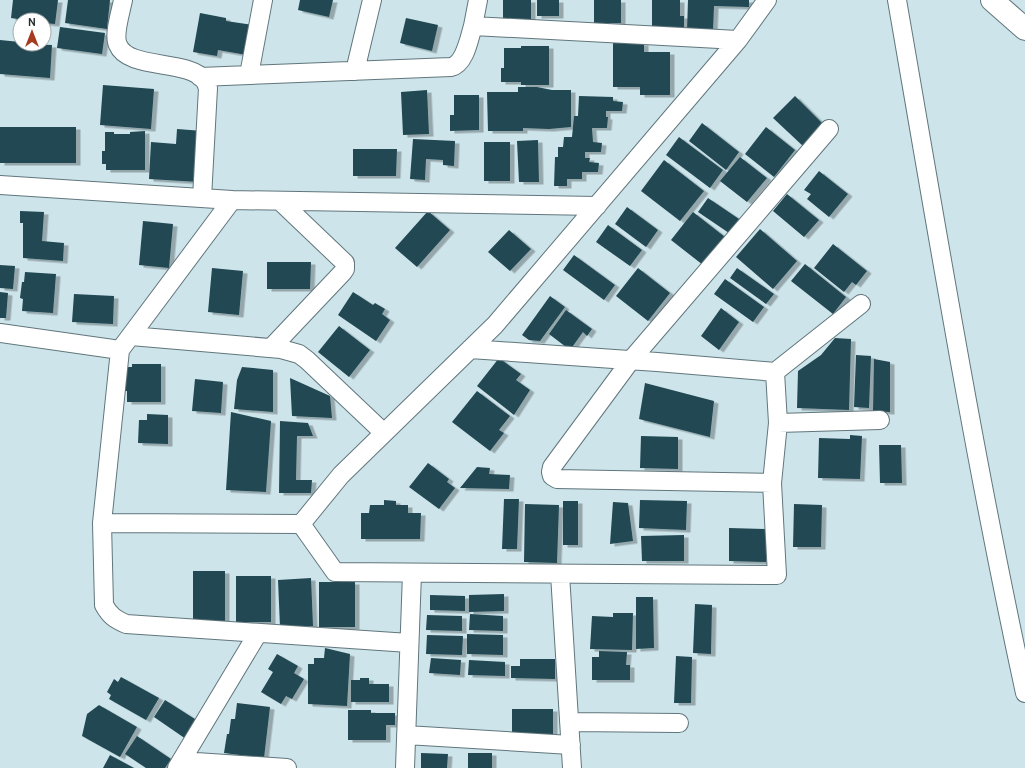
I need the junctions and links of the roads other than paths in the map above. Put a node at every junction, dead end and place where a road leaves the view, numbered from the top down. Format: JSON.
{"nodes":[{"id":1,"x":123,"y":0,"type":"edge"},
{"id":2,"x":263,"y":0,"type":"edge"},
{"id":3,"x":372,"y":0,"type":"edge"},
{"id":4,"x":478,"y":0,"type":"edge"},
{"id":5,"x":767,"y":0,"type":"edge"},
{"id":6,"x":897,"y":0,"type":"edge"},
{"id":7,"x":992,"y":0,"type":"edge"},
{"id":8,"x":473,"y":26,"type":"junction"},
{"id":9,"x":1025,"y":29,"type":"edge"},
{"id":10,"x":738,"y":40,"type":"junction"},
{"id":11,"x":355,"y":71,"type":"junction"},
{"id":12,"x":249,"y":75,"type":"junction"},
{"id":13,"x":200,"y":77,"type":"junction"},
{"id":14,"x":829,"y":129,"type":"dead end"},
{"id":15,"x":0,"y":185,"type":"edge"},
{"id":16,"x":202,"y":198,"type":"junction"},
{"id":17,"x":232,"y":200,"type":"junction"},
{"id":18,"x":280,"y":201,"type":"junction"},
{"id":19,"x":597,"y":206,"type":"junction"},
{"id":20,"x":861,"y":304,"type":"dead end"},
{"id":21,"x":0,"y":333,"type":"edge"},
{"id":22,"x":131,"y":336,"type":"junction"},
{"id":23,"x":271,"y":348,"type":"junction"},
{"id":24,"x":470,"y":349,"type":"junction"},
{"id":25,"x":120,"y":350,"type":"junction"},
{"id":26,"x":632,"y":360,"type":"junction"},
{"id":27,"x":775,"y":372,"type":"junction"},
{"id":28,"x":880,"y":420,"type":"dead end"},
{"id":29,"x":778,"y":423,"type":"junction"},
{"id":30,"x":384,"y":433,"type":"junction"},
{"id":31,"x":772,"y":483,"type":"junction"},
{"id":32,"x":102,"y":524,"type":"junction"},
{"id":33,"x":301,"y":524,"type":"junction"},
{"id":34,"x":412,"y":573,"type":"junction"},
{"id":35,"x":560,"y":574,"type":"junction"},
{"id":36,"x":258,"y":633,"type":"junction"},
{"id":37,"x":409,"y":643,"type":"junction"},
{"id":38,"x":1025,"y":693,"type":"edge"},
{"id":39,"x":569,"y":722,"type":"junction"},
{"id":40,"x":679,"y":723,"type":"dead end"},
{"id":41,"x":406,"y":735,"type":"junction"},
{"id":42,"x":571,"y":745,"type":"junction"},
{"id":43,"x":179,"y":765,"type":"edge"},
{"id":44,"x":256,"y":767,"type":"edge"},
{"id":45,"x":287,"y":768,"type":"edge"},
{"id":46,"x":405,"y":768,"type":"edge"},
{"id":47,"x":572,"y":768,"type":"edge"}],
"edges":[{"from":1,"to":13,"type":"street"},
{"from":2,"to":12,"type":"street"},
{"from":3,"to":11,"type":"street"},
{"from":4,"to":8,"type":"street"},
{"from":5,"to":10,"type":"street"},
{"from":6,"to":38,"type":"street"},
{"from":7,"to":9,"type":"street"},
{"from":8,"to":10,"type":"street"},
{"from":8,"to":11,"type":"street"},
{"from":10,"to":19,"type":"street"},
{"from":11,"to":12,"type":"street"},
{"from":12,"to":13,"type":"street"},
{"from":13,"to":16,"type":"street"},
{"from":14,"to":26,"type":"street"},
{"from":15,"to":16,"type":"street"},
{"from":16,"to":17,"type":"street"},
{"from":17,"to":18,"type":"street"},
{"from":17,"to":22,"type":"street"},
{"from":18,"to":19,"type":"street"},
{"from":18,"to":23,"type":"street"},
{"from":19,"to":24,"type":"street"},
{"from":20,"to":27,"type":"street"},
{"from":21,"to":25,"type":"street"},
{"from":22,"to":23,"type":"street"},
{"from":22,"to":25,"type":"street"},
{"from":23,"to":30,"type":"street"},
{"from":24,"to":26,"type":"street"},
{"from":24,"to":30,"type":"street"},
{"from":25,"to":32,"type":"street"},
{"from":26,"to":27,"type":"street"},
{"from":26,"to":31,"type":"street"},
{"from":27,"to":29,"type":"street"},
{"from":28,"to":29,"type":"street"},
{"from":29,"to":31,"type":"street"},
{"from":30,"to":33,"type":"street"},
{"from":31,"to":35,"type":"street"},
{"from":32,"to":33,"type":"street"},
{"from":32,"to":36,"type":"street"},
{"from":33,"to":34,"type":"street"},
{"from":34,"to":35,"type":"street"},
{"from":34,"to":37,"type":"street"},
{"from":35,"to":39,"type":"street"},
{"from":36,"to":37,"type":"street"},
{"from":36,"to":43,"type":"street"},
{"from":37,"to":41,"type":"street"},
{"from":39,"to":40,"type":"street"},
{"from":39,"to":42,"type":"street"},
{"from":41,"to":42,"type":"street"},
{"from":41,"to":46,"type":"street"},
{"from":42,"to":47,"type":"street"},
{"from":43,"to":44,"type":"street"},
{"from":44,"to":45,"type":"street"}]}
